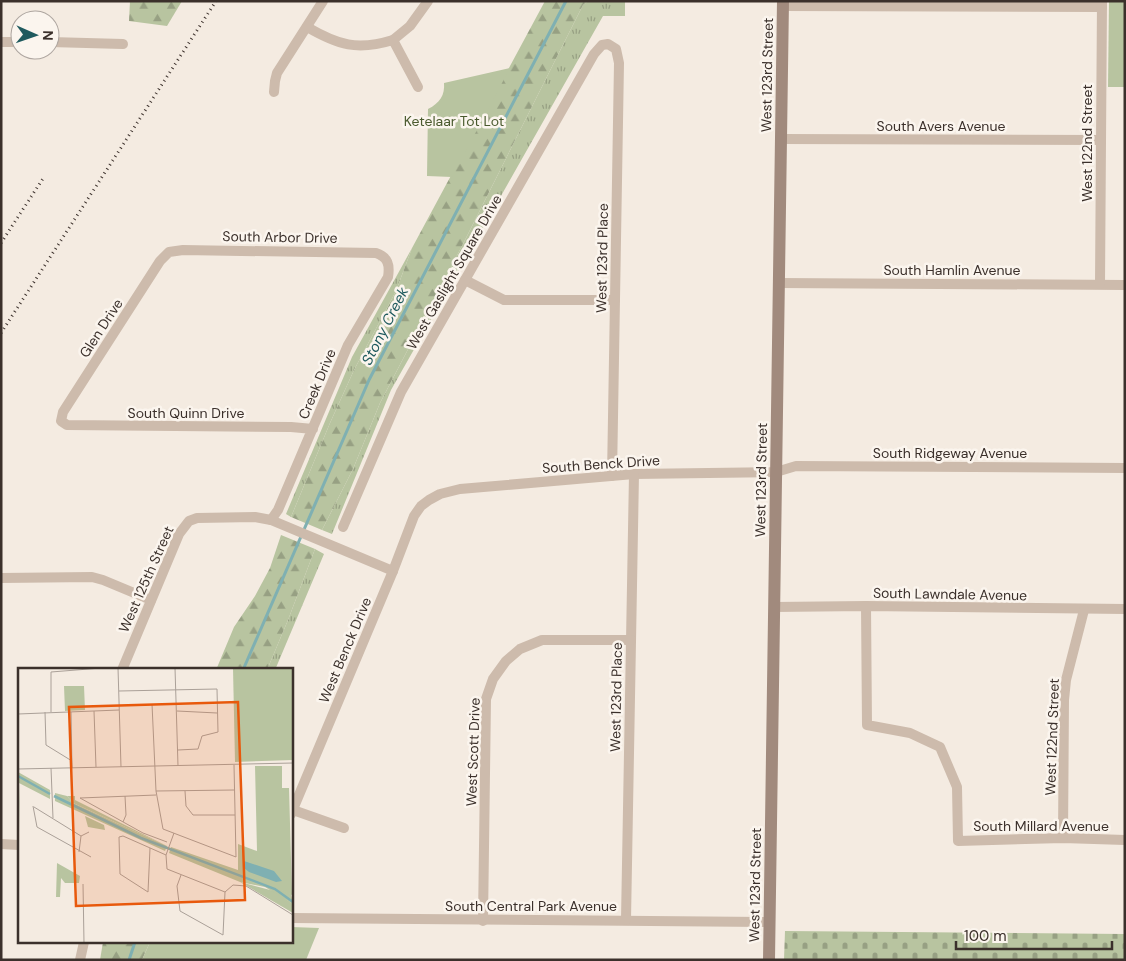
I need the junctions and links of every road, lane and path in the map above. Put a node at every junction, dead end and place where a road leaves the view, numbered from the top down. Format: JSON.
{"nodes":[{"id":1,"x":323,"y":1,"type":"edge"},
{"id":2,"x":428,"y":1,"type":"edge"},
{"id":3,"x":783,"y":3,"type":"edge"},
{"id":4,"x":823,"y":3,"type":"edge"},
{"id":5,"x":1102,"y":4,"type":"edge"},
{"id":6,"x":306,"y":27,"type":"junction"},
{"id":7,"x":393,"y":40,"type":"junction"},
{"id":8,"x":60,"y":42,"type":"edge"},
{"id":9,"x":123,"y":44,"type":"dead end"},
{"id":10,"x":608,"y":44,"type":"joint"},
{"id":11,"x":418,"y":87,"type":"dead end"},
{"id":12,"x":274,"y":92,"type":"dead end"},
{"id":13,"x":781,"y":139,"type":"junction"},
{"id":14,"x":1101,"y":140,"type":"junction"},
{"id":15,"x":169,"y":252,"type":"joint"},
{"id":16,"x":388,"y":261,"type":"joint"},
{"id":17,"x":465,"y":280,"type":"junction"},
{"id":18,"x":779,"y":283,"type":"junction"},
{"id":19,"x":1100,"y":284,"type":"junction"},
{"id":20,"x":1125,"y":285,"type":"edge"},
{"id":21,"x":615,"y":300,"type":"junction"},
{"id":22,"x":61,"y":421,"type":"joint"},
{"id":23,"x":313,"y":429,"type":"junction"},
{"id":24,"x":1125,"y":468,"type":"edge"},
{"id":25,"x":776,"y":472,"type":"junction"},
{"id":26,"x":634,"y":474,"type":"junction"},
{"id":27,"x":612,"y":476,"type":"junction"},
{"id":28,"x":429,"y":500,"type":"joint"},
{"id":29,"x":271,"y":520,"type":"junction"},
{"id":30,"x":343,"y":527,"type":"dead end"},
{"id":31,"x":393,"y":571,"type":"junction"},
{"id":32,"x":1,"y":578,"type":"edge"},
{"id":33,"x":151,"y":600,"type":"junction"},
{"id":34,"x":866,"y":606,"type":"junction"},
{"id":35,"x":774,"y":607,"type":"junction"},
{"id":36,"x":1125,"y":609,"type":"edge"},
{"id":37,"x":1084,"y":610,"type":"junction"},
{"id":38,"x":631,"y":640,"type":"junction"},
{"id":39,"x":123,"y":668,"type":"edge"},
{"id":40,"x":292,"y":812,"type":"edge"},
{"id":41,"x":344,"y":828,"type":"dead end"},
{"id":42,"x":1063,"y":838,"type":"junction"},
{"id":43,"x":1125,"y":840,"type":"edge"},
{"id":44,"x":1,"y":844,"type":"edge"},
{"id":45,"x":18,"y":845,"type":"edge"},
{"id":46,"x":292,"y":918,"type":"edge"},
{"id":47,"x":484,"y":920,"type":"junction"},
{"id":48,"x":626,"y":920,"type":"junction"},
{"id":49,"x":770,"y":922,"type":"junction"},
{"id":50,"x":84,"y":944,"type":"edge"},
{"id":51,"x":80,"y":960,"type":"edge"},
{"id":52,"x":770,"y":960,"type":"edge"}],
"edges":[{"from":1,"to":6,"type":"street"},
{"from":2,"to":7,"type":"street"},
{"from":3,"to":4,"type":"street"},
{"from":3,"to":13,"type":"street","name":"West 123rd Street"},
{"from":4,"to":5,"type":"street"},
{"from":5,"to":14,"type":"street","name":"West 122nd Street"},
{"from":6,"to":7,"type":"street"},
{"from":6,"to":12,"type":"street"},
{"from":7,"to":11,"type":"street"},
{"from":8,"to":9,"type":"street"},
{"from":10,"to":17,"type":"street","name":"West Gaslight Square Drive"},
{"from":10,"to":21,"type":"street","name":"West 123rd Place"},
{"from":13,"to":14,"type":"street","name":"South Avers Avenue"},
{"from":13,"to":18,"type":"street","name":"West 123rd Street"},
{"from":14,"to":19,"type":"street","name":"West 122nd Street"},
{"from":15,"to":16,"type":"street","name":"South Arbor Drive"},
{"from":15,"to":22,"type":"street","name":"Glen Drive"},
{"from":16,"to":23,"type":"street","name":"Creek Drive"},
{"from":17,"to":21,"type":"street"},
{"from":17,"to":30,"type":"street","name":"West Gaslight Square Drive"},
{"from":18,"to":19,"type":"street","name":"South Hamlin Avenue"},
{"from":18,"to":25,"type":"street","name":"West 123rd Street"},
{"from":19,"to":20,"type":"street","name":"South Hamlin Avenue"},
{"from":21,"to":27,"type":"street","name":"West 123rd Place"},
{"from":22,"to":23,"type":"street","name":"South Quinn Drive"},
{"from":23,"to":29,"type":"street","name":"Creek Drive"},
{"from":24,"to":25,"type":"street","name":"South Ridgeway Avenue"},
{"from":25,"to":26,"type":"street","name":"South Benck Drive"},
{"from":25,"to":35,"type":"street","name":"West 123rd Street"},
{"from":26,"to":27,"type":"street","name":"South Benck Drive"},
{"from":26,"to":38,"type":"street","name":"West 123rd Place"},
{"from":27,"to":28,"type":"street","name":"South Benck Drive"},
{"from":28,"to":31,"type":"street","name":"West Benck Drive"},
{"from":29,"to":31,"type":"street","name":"West 125th Street"},
{"from":29,"to":33,"type":"street","name":"West 125th Street"},
{"from":31,"to":40,"type":"street","name":"West Benck Drive"},
{"from":32,"to":33,"type":"street"},
{"from":33,"to":39,"type":"street","name":"West 125th Street"},
{"from":34,"to":35,"type":"street","name":"South Lawndale Avenue"},
{"from":34,"to":37,"type":"street","name":"South Lawndale Avenue"},
{"from":34,"to":42,"type":"street","name":"South Millard Avenue"},
{"from":35,"to":49,"type":"street","name":"West 123rd Street"},
{"from":36,"to":37,"type":"street","name":"South Lawndale Avenue"},
{"from":37,"to":42,"type":"street","name":"West 122nd Street"},
{"from":38,"to":47,"type":"street","name":"West Scott Drive"},
{"from":38,"to":48,"type":"street","name":"West 123rd Place"},
{"from":40,"to":41,"type":"street"},
{"from":42,"to":43,"type":"street","name":"South Millard Avenue"},
{"from":44,"to":45,"type":"street"},
{"from":46,"to":47,"type":"street","name":"South Central Park Avenue"},
{"from":47,"to":48,"type":"street","name":"South Central Park Avenue"},
{"from":48,"to":49,"type":"street","name":"South Central Park Avenue"},
{"from":49,"to":52,"type":"street","name":"West 123rd Street"},
{"from":50,"to":51,"type":"street"}]}
